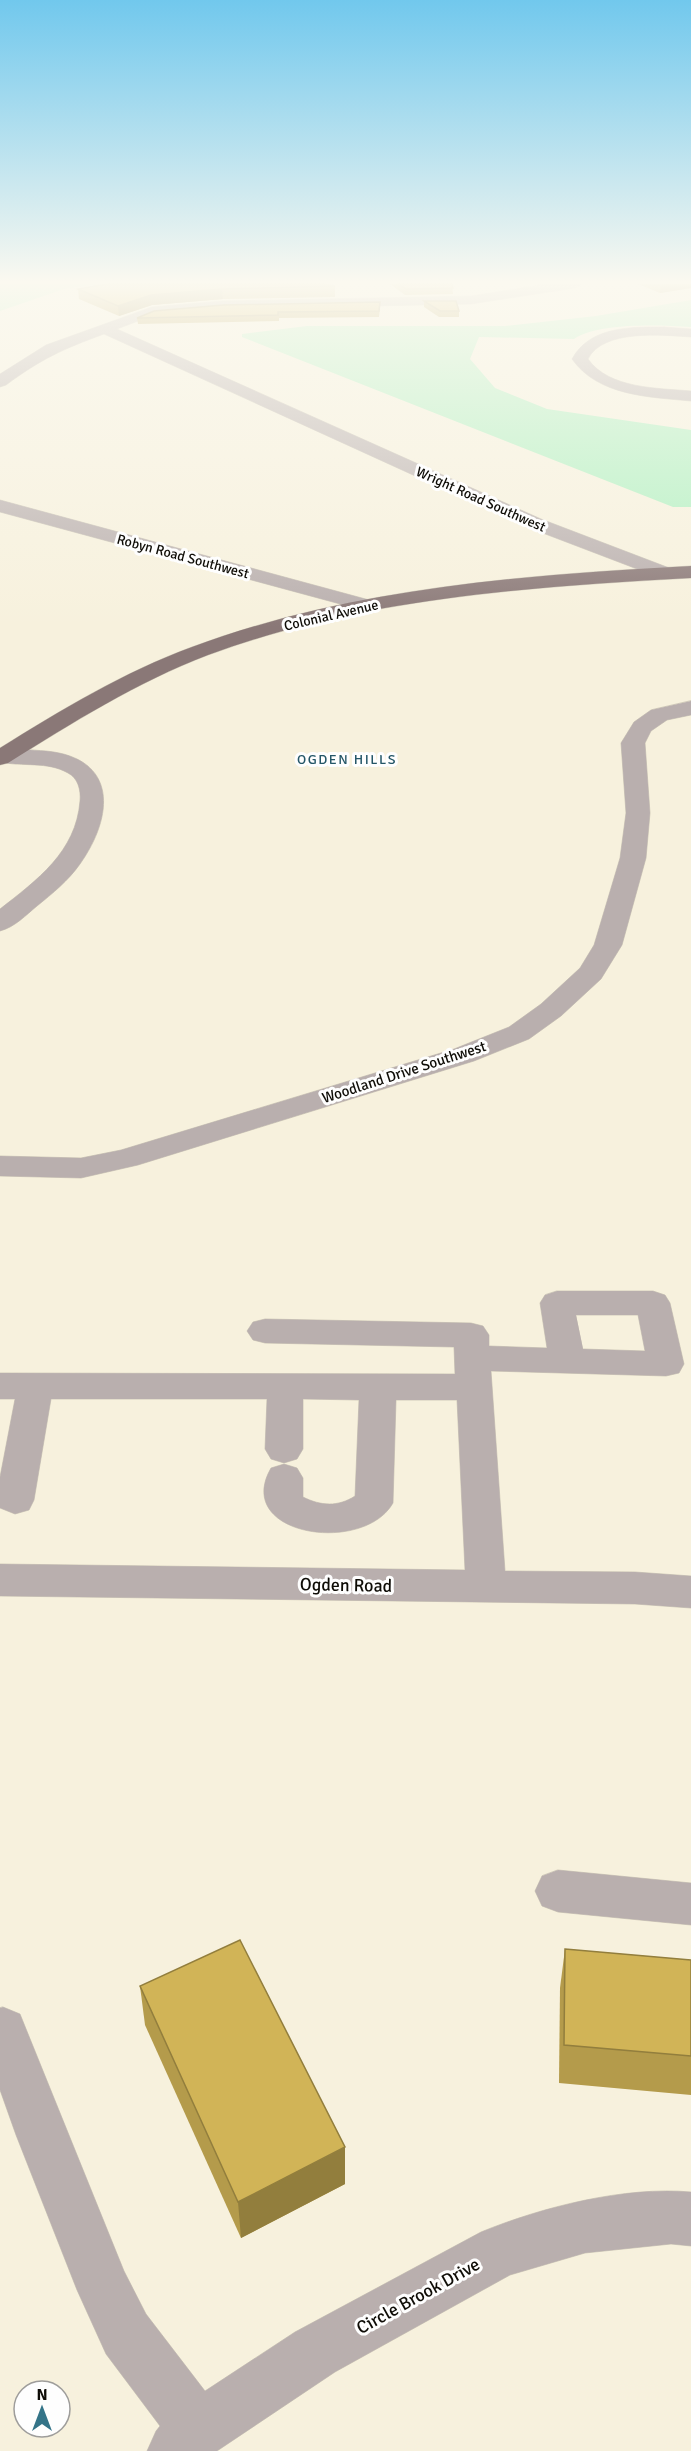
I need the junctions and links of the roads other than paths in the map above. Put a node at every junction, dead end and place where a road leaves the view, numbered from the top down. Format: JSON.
{"nodes":[{"id":1,"x":259,"y":398,"type":"edge"},
{"id":2,"x":0,"y":506,"type":"edge"},
{"id":3,"x":691,"y":572,"type":"edge"},
{"id":4,"x":664,"y":573,"type":"junction"},
{"id":5,"x":366,"y":605,"type":"junction"},
{"id":6,"x":691,"y":708,"type":"edge"},
{"id":7,"x":2,"y":757,"type":"edge"},
{"id":8,"x":0,"y":923,"type":"edge"},
{"id":9,"x":0,"y":1166,"type":"edge"},
{"id":10,"x":265,"y":1331,"type":"dead end"},
{"id":11,"x":567,"y":1361,"type":"dead end"},
{"id":12,"x":473,"y":1373,"type":"junction"},
{"id":13,"x":18,"y":1386,"type":"edge"},
{"id":14,"x":285,"y":1387,"type":"junction"},
{"id":15,"x":378,"y":1387,"type":"junction"},
{"id":16,"x":15,"y":1500,"type":"dead end"},
{"id":17,"x":0,"y":1580,"type":"edge"},
{"id":18,"x":486,"y":1587,"type":"junction"},
{"id":19,"x":691,"y":1592,"type":"edge"},
{"id":20,"x":558,"y":1891,"type":"dead end"},
{"id":21,"x":691,"y":1904,"type":"edge"},
{"id":22,"x":3,"y":2031,"type":"dead end"},
{"id":23,"x":691,"y":2219,"type":"edge"},
{"id":24,"x":187,"y":2440,"type":"edge"}],
"edges":[{"from":1,"to":4,"type":"street","name":"Wright Road Southwest"},
{"from":2,"to":5,"type":"street","name":"Robyn Road Southwest"},
{"from":3,"to":4,"type":"main road","name":"Colonial Avenue"},
{"from":4,"to":5,"type":"main road","name":"Colonial Avenue"},
{"from":5,"to":7,"type":"main road","name":"Colonial Avenue"},
{"from":6,"to":9,"type":"street","name":"Woodland Drive Southwest"},
{"from":7,"to":8,"type":"street"},
{"from":10,"to":12,"type":"street"},
{"from":11,"to":12,"type":"street"},
{"from":12,"to":15,"type":"street"},
{"from":12,"to":18,"type":"street"},
{"from":13,"to":14,"type":"street"},
{"from":13,"to":16,"type":"street"},
{"from":14,"to":15,"type":"street"},
{"from":14,"to":15,"type":"street"},
{"from":17,"to":18,"type":"street","name":"Ogden Road"},
{"from":18,"to":19,"type":"street","name":"Ogden Road"},
{"from":20,"to":21,"type":"street"},
{"from":22,"to":24,"type":"street"},
{"from":23,"to":24,"type":"street","name":"Circle Brook Drive"}]}
